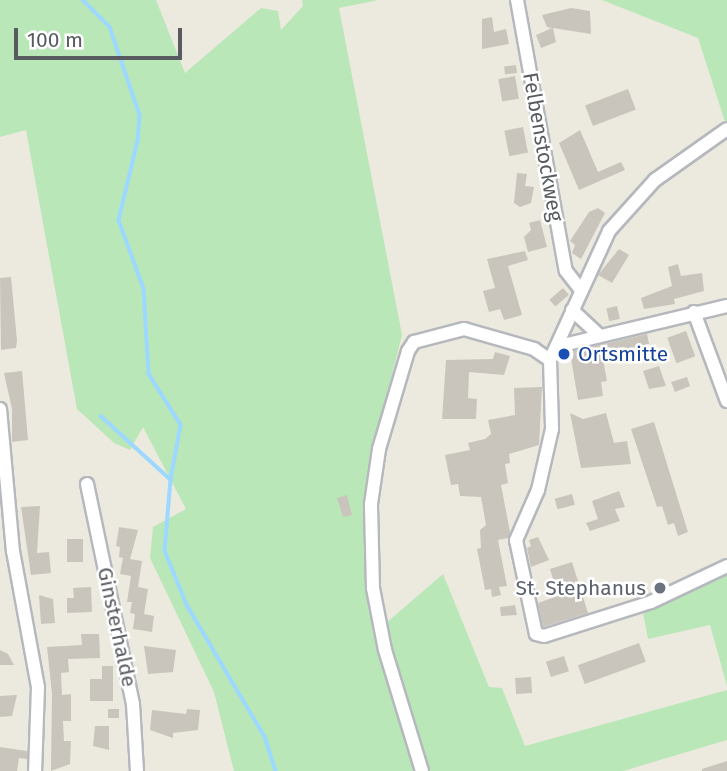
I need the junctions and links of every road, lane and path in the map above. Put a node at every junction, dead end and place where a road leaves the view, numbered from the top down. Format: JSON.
{"nodes":[{"id":1,"x":517,"y":0,"type":"edge"},
{"id":2,"x":727,"y":129,"type":"edge"},
{"id":3,"x":580,"y":289,"type":"junction"},
{"id":4,"x":727,"y":306,"type":"edge"},
{"id":5,"x":572,"y":310,"type":"junction"},
{"id":6,"x":694,"y":312,"type":"junction"},
{"id":7,"x":599,"y":335,"type":"junction"},
{"id":8,"x":559,"y":346,"type":"junction"},
{"id":9,"x":550,"y":360,"type":"junction"},
{"id":10,"x":727,"y":401,"type":"edge"},
{"id":11,"x":0,"y":409,"type":"edge"},
{"id":12,"x":87,"y":484,"type":"dead end"},
{"id":13,"x":727,"y":566,"type":"edge"},
{"id":14,"x":35,"y":771,"type":"edge"},
{"id":15,"x":137,"y":771,"type":"edge"},
{"id":16,"x":422,"y":771,"type":"edge"}],
"edges":[{"from":1,"to":3,"type":"street","name":"Felbenstockweg"},
{"from":2,"to":3,"type":"street"},
{"from":3,"to":5,"type":"street"},
{"from":4,"to":6,"type":"street"},
{"from":5,"to":7,"type":"street"},
{"from":5,"to":8,"type":"street"},
{"from":6,"to":7,"type":"street"},
{"from":6,"to":10,"type":"street"},
{"from":7,"to":8,"type":"street"},
{"from":8,"to":9,"type":"street"},
{"from":9,"to":13,"type":"street"},
{"from":9,"to":16,"type":"street"},
{"from":11,"to":14,"type":"street"},
{"from":12,"to":15,"type":"street","name":"Ginsterhalde"}]}
